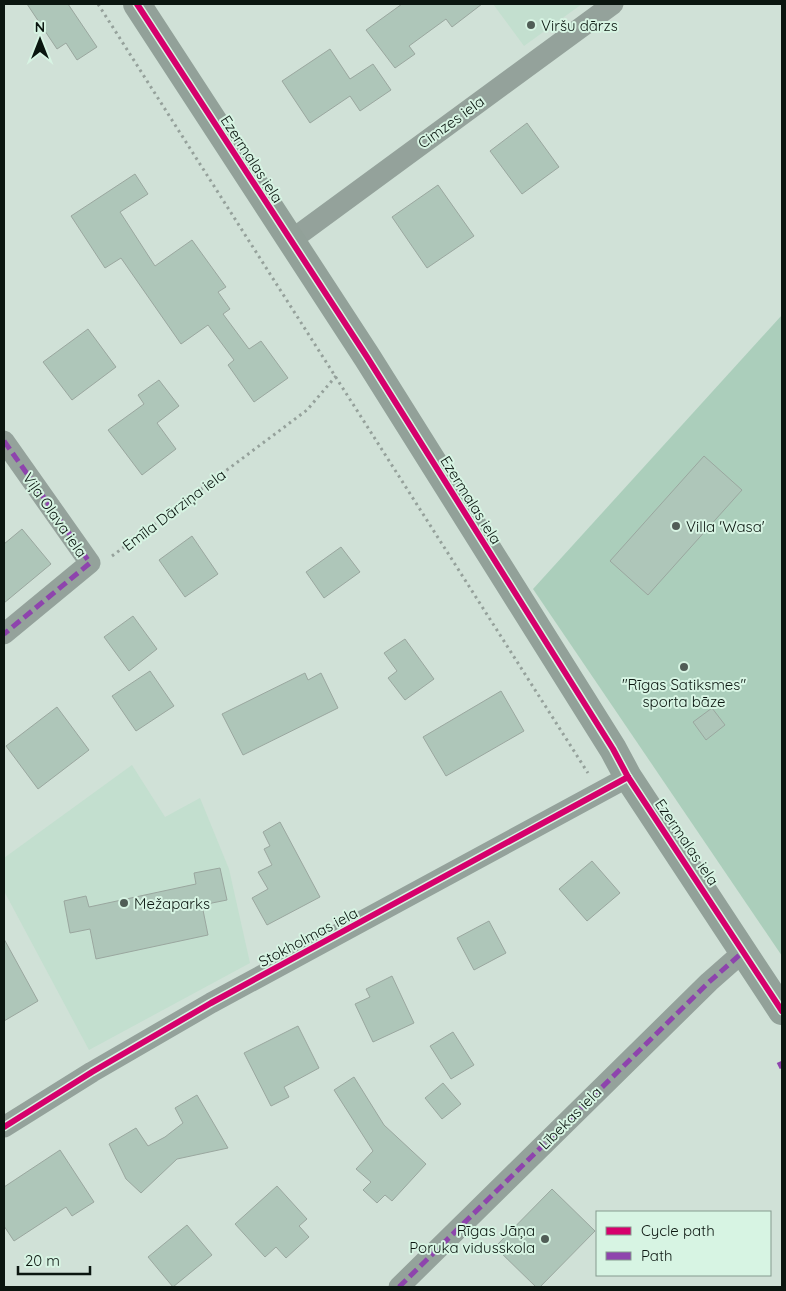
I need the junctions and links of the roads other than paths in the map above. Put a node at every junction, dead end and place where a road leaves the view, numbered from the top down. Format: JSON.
{"nodes":[{"id":1,"x":138,"y":4,"type":"edge"},
{"id":2,"x":613,"y":4,"type":"edge"},
{"id":3,"x":290,"y":241,"type":"junction"},
{"id":4,"x":4,"y":441,"type":"edge"},
{"id":5,"x":4,"y":634,"type":"edge"},
{"id":6,"x":628,"y":777,"type":"junction"},
{"id":7,"x":743,"y":952,"type":"junction"},
{"id":8,"x":782,"y":1010,"type":"edge"},
{"id":9,"x":4,"y":1127,"type":"edge"},
{"id":10,"x":399,"y":1287,"type":"edge"}],
"edges":[{"from":1,"to":3,"type":"street","name":"Ezermalas iela"},
{"from":2,"to":3,"type":"street","name":"Cimzes iela"},
{"from":3,"to":6,"type":"street","name":"Ezermalas iela"},
{"from":4,"to":5,"type":"street","name":"Viļa Olava iela"},
{"from":6,"to":7,"type":"street","name":"Ezermalas iela"},
{"from":6,"to":9,"type":"street","name":"Stokholmas iela"},
{"from":7,"to":8,"type":"street","name":"Ezermalas iela"},
{"from":7,"to":10,"type":"street","name":"Lībekas iela"}]}
